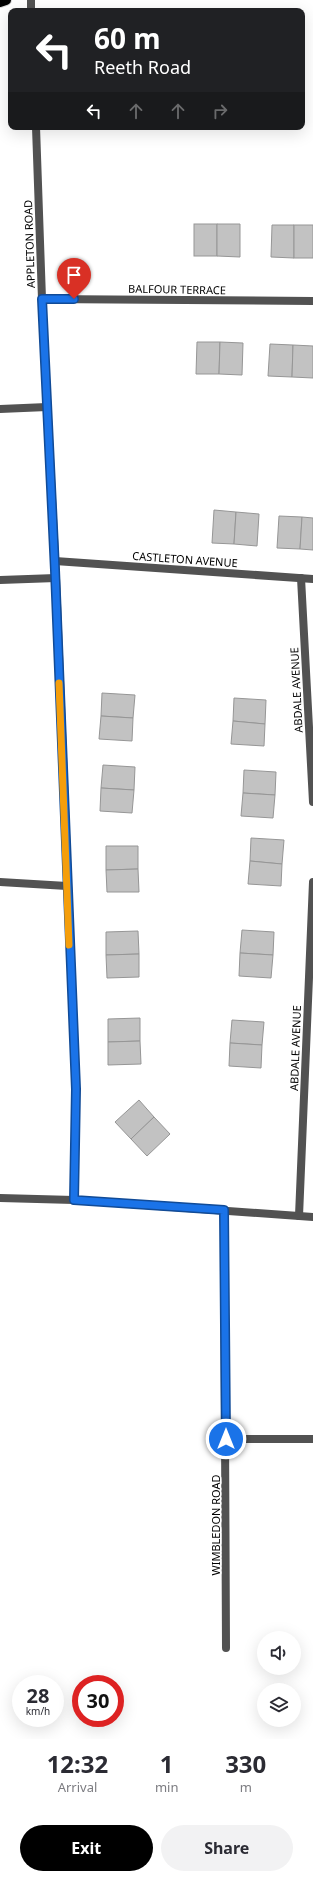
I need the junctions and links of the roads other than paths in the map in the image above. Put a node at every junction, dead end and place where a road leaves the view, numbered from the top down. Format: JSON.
{"nodes":[{"id":1,"x":6,"y":0,"type":"edge"},
{"id":2,"x":0,"y":2,"type":"edge"},
{"id":3,"x":36,"y":130,"type":"edge"},
{"id":4,"x":42,"y":299,"type":"junction"},
{"id":5,"x":313,"y":301,"type":"edge"},
{"id":6,"x":48,"y":407,"type":"junction"},
{"id":7,"x":0,"y":409,"type":"edge"},
{"id":8,"x":55,"y":561,"type":"junction"},
{"id":9,"x":56,"y":578,"type":"junction"},
{"id":10,"x":301,"y":578,"type":"junction"},
{"id":11,"x":313,"y":579,"type":"edge"},
{"id":12,"x":0,"y":580,"type":"edge"},
{"id":13,"x":313,"y":802,"type":"edge"},
{"id":14,"x":0,"y":882,"type":"edge"},
{"id":15,"x":313,"y":882,"type":"edge"},
{"id":16,"x":67,"y":886,"type":"junction"},
{"id":17,"x":0,"y":1198,"type":"edge"},
{"id":18,"x":74,"y":1200,"type":"junction"},
{"id":19,"x":224,"y":1210,"type":"junction"},
{"id":20,"x":299,"y":1216,"type":"junction"},
{"id":21,"x":313,"y":1217,"type":"edge"},
{"id":22,"x":226,"y":1439,"type":"junction"},
{"id":23,"x":313,"y":1439,"type":"edge"},
{"id":24,"x":226,"y":1648,"type":"dead end"}],
"edges":[{"from":1,"to":2,"type":"main road"},
{"from":3,"to":4,"type":"street","name":"APPLETON ROAD"},
{"from":4,"to":5,"type":"street","name":"BALFOUR TERRACE"},
{"from":4,"to":6,"type":"street","name":"APPLETON ROAD"},
{"from":6,"to":7,"type":"street"},
{"from":6,"to":8,"type":"street","name":"APPLETON ROAD"},
{"from":8,"to":9,"type":"street","name":"APPLETON ROAD"},
{"from":8,"to":10,"type":"street","name":"CASTLETON AVENUE"},
{"from":9,"to":12,"type":"street"},
{"from":9,"to":16,"type":"street","name":"APPLETON ROAD"},
{"from":10,"to":11,"type":"street","name":"CASTLETON AVENUE"},
{"from":10,"to":13,"type":"street","name":"ABDALE AVENUE"},
{"from":14,"to":16,"type":"street"},
{"from":15,"to":20,"type":"street","name":"ABDALE AVENUE"},
{"from":16,"to":18,"type":"street","name":"APPLETON ROAD"},
{"from":17,"to":18,"type":"street"},
{"from":18,"to":19,"type":"street"},
{"from":19,"to":20,"type":"street"},
{"from":19,"to":22,"type":"street","name":"WIMBLEDON ROAD"},
{"from":20,"to":21,"type":"street"},
{"from":22,"to":23,"type":"street"},
{"from":22,"to":24,"type":"street","name":"WIMBLEDON ROAD"}]}
